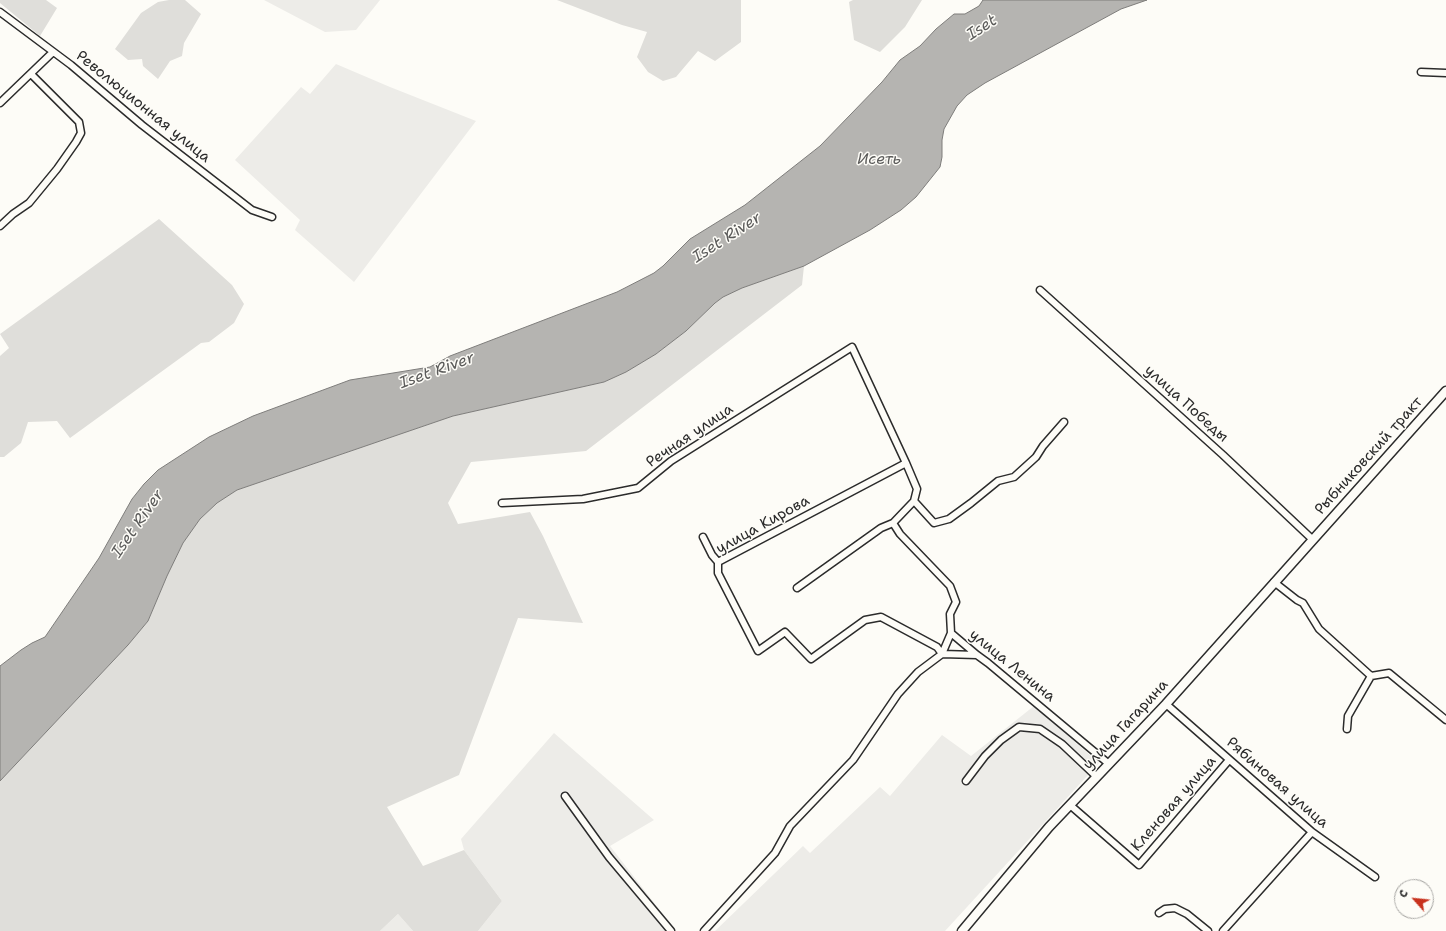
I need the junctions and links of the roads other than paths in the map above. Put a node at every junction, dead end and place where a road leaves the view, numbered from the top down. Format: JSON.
{"nodes":[{"id":1,"x":0,"y":12,"type":"edge"},
{"id":2,"x":53,"y":52,"type":"junction"},
{"id":3,"x":1421,"y":72,"type":"dead end"},
{"id":4,"x":1446,"y":73,"type":"edge"},
{"id":5,"x":31,"y":74,"type":"junction"},
{"id":6,"x":0,"y":103,"type":"edge"},
{"id":7,"x":272,"y":217,"type":"dead end"},
{"id":8,"x":0,"y":226,"type":"edge"},
{"id":9,"x":1040,"y":290,"type":"dead end"},
{"id":10,"x":1446,"y":391,"type":"edge"},
{"id":11,"x":1064,"y":422,"type":"dead end"},
{"id":12,"x":906,"y":463,"type":"junction"},
{"id":13,"x":914,"y":501,"type":"junction"},
{"id":14,"x":502,"y":503,"type":"dead end"},
{"id":15,"x":894,"y":523,"type":"junction"},
{"id":16,"x":703,"y":537,"type":"dead end"},
{"id":17,"x":1312,"y":539,"type":"junction"},
{"id":18,"x":718,"y":562,"type":"junction"},
{"id":19,"x":1274,"y":582,"type":"junction"},
{"id":20,"x":797,"y":588,"type":"dead end"},
{"id":21,"x":952,"y":633,"type":"junction"},
{"id":22,"x":942,"y":654,"type":"junction"},
{"id":23,"x":977,"y":656,"type":"junction"},
{"id":24,"x":1371,"y":676,"type":"junction"},
{"id":25,"x":1166,"y":704,"type":"junction"},
{"id":26,"x":1446,"y":720,"type":"edge"},
{"id":27,"x":1347,"y":729,"type":"dead end"},
{"id":28,"x":1229,"y":760,"type":"junction"},
{"id":29,"x":1109,"y":764,"type":"junction"},
{"id":30,"x":1097,"y":777,"type":"junction"},
{"id":31,"x":966,"y":781,"type":"dead end"},
{"id":32,"x":565,"y":796,"type":"dead end"},
{"id":33,"x":1070,"y":805,"type":"junction"},
{"id":34,"x":1312,"y":832,"type":"junction"},
{"id":35,"x":1375,"y":877,"type":"dead end"},
{"id":36,"x":1159,"y":913,"type":"dead end"},
{"id":37,"x":671,"y":931,"type":"edge"},
{"id":38,"x":704,"y":931,"type":"edge"},
{"id":39,"x":962,"y":931,"type":"edge"},
{"id":40,"x":1208,"y":931,"type":"edge"},
{"id":41,"x":1223,"y":931,"type":"edge"}],
"edges":[{"from":1,"to":2,"type":"street","name":"Революционная улица"},
{"from":2,"to":5,"type":"street"},
{"from":2,"to":7,"type":"street","name":"Революционная улица"},
{"from":3,"to":4,"type":"street"},
{"from":5,"to":6,"type":"street"},
{"from":5,"to":8,"type":"street"},
{"from":9,"to":17,"type":"street","name":"улица Победы"},
{"from":10,"to":17,"type":"main road","name":"Рыбниковский тракт"},
{"from":11,"to":13,"type":"street"},
{"from":12,"to":13,"type":"street"},
{"from":12,"to":14,"type":"street","name":"Речная улица"},
{"from":12,"to":18,"type":"street","name":"улица Кирова"},
{"from":13,"to":15,"type":"street"},
{"from":15,"to":20,"type":"street"},
{"from":15,"to":21,"type":"street","name":"улица Ленина"},
{"from":16,"to":18,"type":"street"},
{"from":17,"to":19,"type":"main road","name":"улица Гагарина"},
{"from":18,"to":22,"type":"street","name":"улица Кирова"},
{"from":19,"to":24,"type":"street"},
{"from":19,"to":25,"type":"main road","name":"улица Гагарина"},
{"from":21,"to":22,"type":"street"},
{"from":21,"to":23,"type":"street","name":"улица Ленина"},
{"from":22,"to":23,"type":"street"},
{"from":22,"to":38,"type":"street"},
{"from":23,"to":29,"type":"street","name":"улица Ленина"},
{"from":24,"to":26,"type":"street"},
{"from":24,"to":27,"type":"street"},
{"from":25,"to":28,"type":"street","name":"Рябиновая улица"},
{"from":25,"to":29,"type":"main road","name":"улица Гагарина"},
{"from":28,"to":33,"type":"street","name":"Кленовая улица"},
{"from":28,"to":34,"type":"street","name":"Рябиновая улица"},
{"from":29,"to":30,"type":"main road","name":"улица Гагарина"},
{"from":30,"to":31,"type":"street"},
{"from":30,"to":33,"type":"main road","name":"улица Гагарина"},
{"from":32,"to":37,"type":"street"},
{"from":33,"to":39,"type":"main road","name":"улица Гагарина"},
{"from":34,"to":35,"type":"street","name":"Рябиновая улица"},
{"from":34,"to":41,"type":"street"},
{"from":36,"to":40,"type":"street"}]}
